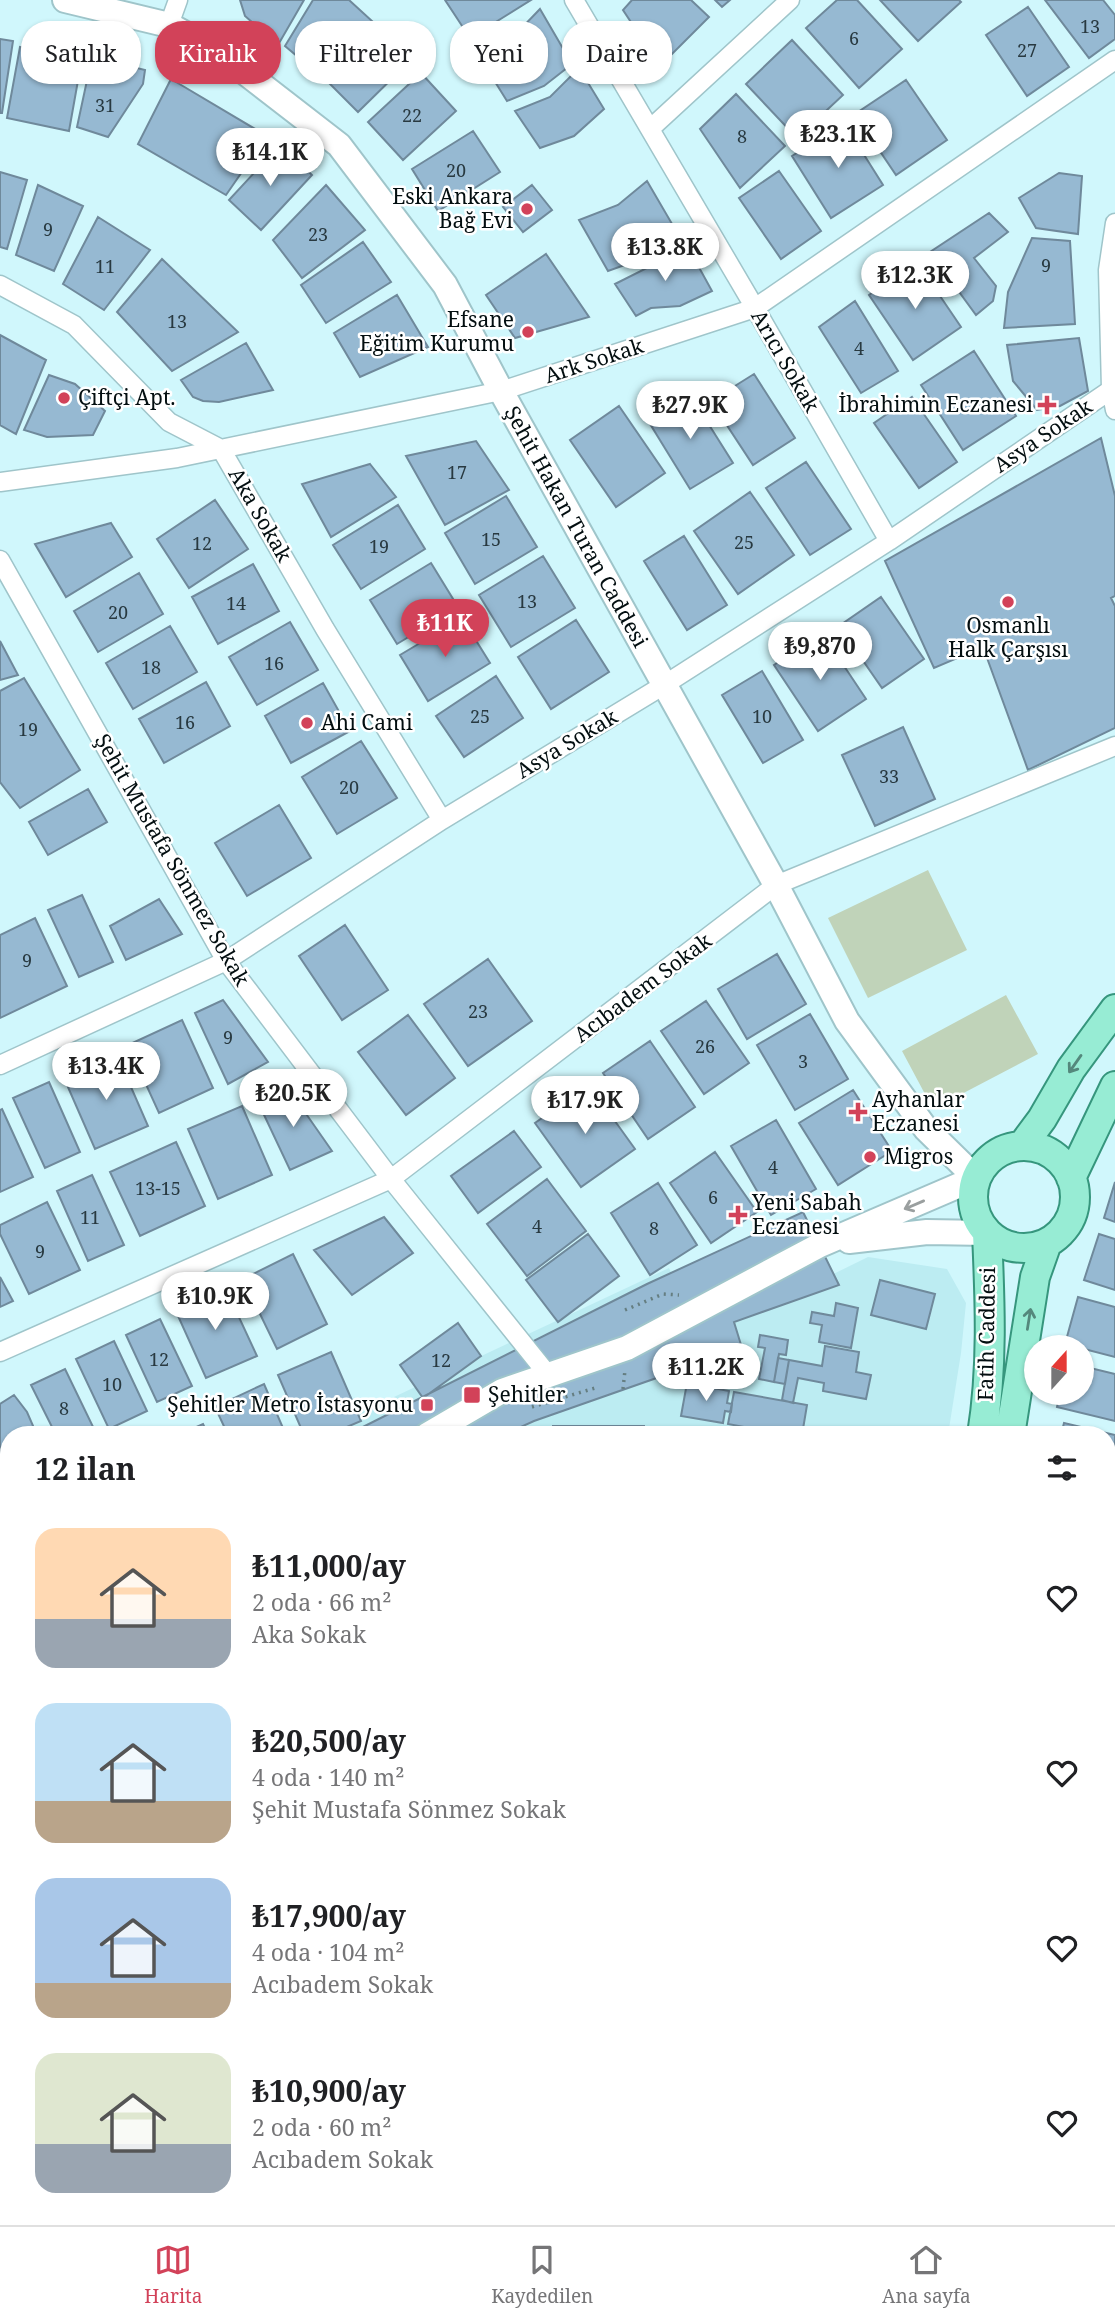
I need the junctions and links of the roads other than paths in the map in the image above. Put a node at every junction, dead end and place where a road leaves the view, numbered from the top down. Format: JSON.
{"nodes":[{"id":1,"x":65,"y":0,"type":"edge"},
{"id":2,"x":178,"y":0,"type":"edge"},
{"id":3,"x":574,"y":0,"type":"edge"},
{"id":4,"x":790,"y":0,"type":"edge"},
{"id":5,"x":170,"y":21,"type":"edge"},
{"id":6,"x":155,"y":22,"type":"edge"},
{"id":7,"x":1115,"y":60,"type":"edge"},
{"id":8,"x":260,"y":84,"type":"edge"},
{"id":9,"x":650,"y":129,"type":"junction"},
{"id":10,"x":1115,"y":223,"type":"edge"},
{"id":11,"x":0,"y":285,"type":"edge"},
{"id":12,"x":755,"y":309,"type":"junction"},
{"id":13,"x":1113,"y":388,"type":"edge"},
{"id":14,"x":500,"y":391,"type":"junction"},
{"id":15,"x":1115,"y":410,"type":"edge"},
{"id":16,"x":222,"y":449,"type":"junction"},
{"id":17,"x":0,"y":482,"type":"edge"},
{"id":18,"x":889,"y":541,"type":"junction"},
{"id":19,"x":0,"y":560,"type":"edge"},
{"id":20,"x":664,"y":685,"type":"junction"},
{"id":21,"x":1115,"y":746,"type":"edge"},
{"id":22,"x":442,"y":820,"type":"junction"},
{"id":23,"x":776,"y":886,"type":"junction"},
{"id":24,"x":226,"y":961,"type":"junction"},
{"id":25,"x":1115,"y":1009,"type":"edge"},
{"id":26,"x":0,"y":1065,"type":"edge"},
{"id":27,"x":1115,"y":1086,"type":"edge"},
{"id":28,"x":1022,"y":1146,"type":"junction"},
{"id":29,"x":976,"y":1178,"type":"junction"},
{"id":30,"x":1071,"y":1178,"type":"junction"},
{"id":31,"x":391,"y":1179,"type":"junction"},
{"id":32,"x":988,"y":1233,"type":"junction"},
{"id":33,"x":1047,"y":1243,"type":"junction"},
{"id":34,"x":820,"y":1245,"type":"junction"},
{"id":35,"x":0,"y":1352,"type":"edge"},
{"id":36,"x":549,"y":1376,"type":"junction"},
{"id":37,"x":458,"y":1426,"type":"edge"},
{"id":38,"x":984,"y":1426,"type":"edge"},
{"id":39,"x":1011,"y":1426,"type":"edge"}],
"edges":[{"from":1,"to":6,"type":"main road","name":"Şehit Hakan Turan Caddesi"},
{"from":2,"to":5,"type":"street"},
{"from":3,"to":9,"type":"street","name":"Arıcı Sokak"},
{"from":4,"to":9,"type":"street"},
{"from":7,"to":12,"type":"street","name":"Ark Sokak"},
{"from":8,"to":14,"type":"main road","name":"Şehit Hakan Turan Caddesi"},
{"from":9,"to":12,"type":"street","name":"Arıcı Sokak"},
{"from":10,"to":13,"type":"street"},
{"from":11,"to":16,"type":"street","name":"Aka Sokak"},
{"from":12,"to":14,"type":"street","name":"Ark Sokak"},
{"from":12,"to":18,"type":"street","name":"Arıcı Sokak"},
{"from":13,"to":15,"type":"street"},
{"from":13,"to":18,"type":"street","name":"Asya Sokak"},
{"from":14,"to":16,"type":"street","name":"Ark Sokak"},
{"from":14,"to":20,"type":"main road","name":"Şehit Hakan Turan Caddesi"},
{"from":16,"to":17,"type":"street","name":"Ark Sokak"},
{"from":16,"to":22,"type":"street","name":"Aka Sokak"},
{"from":18,"to":20,"type":"street","name":"Asya Sokak"},
{"from":19,"to":24,"type":"street","name":"Şehit Mustafa Sönmez Sokak"},
{"from":20,"to":22,"type":"street","name":"Asya Sokak"},
{"from":20,"to":23,"type":"main road","name":"Şehit Hakan Turan Caddesi"},
{"from":21,"to":23,"type":"street","name":"Acıbadem Sokak"},
{"from":22,"to":24,"type":"street","name":"Asya Sokak"},
{"from":23,"to":29,"type":"main road","name":"Şehit Hakan Turan Caddesi"},
{"from":23,"to":31,"type":"street","name":"Acıbadem Sokak"},
{"from":24,"to":26,"type":"street","name":"Asya Sokak"},
{"from":24,"to":31,"type":"street","name":"Şehit Mustafa Sönmez Sokak"},
{"from":25,"to":28,"type":"main road","one_way":true},
{"from":27,"to":30,"type":"main road"},
{"from":28,"to":29,"type":"main road"},
{"from":28,"to":30,"type":"main road"},
{"from":29,"to":32,"type":"main road"},
{"from":29,"to":34,"type":"main road","one_way":true},
{"from":30,"to":33,"type":"main road"},
{"from":31,"to":35,"type":"street","name":"Acıbadem Sokak"},
{"from":31,"to":36,"type":"street","name":"Şehit Mustafa Sönmez Sokak"},
{"from":32,"to":33,"type":"main road"},
{"from":32,"to":34,"type":"main road"},
{"from":32,"to":38,"type":"main road","name":"Fatih Caddesi"},
{"from":39,"to":33,"type":"main road","name":"Fatih Caddesi","one_way":true},
{"from":34,"to":36,"type":"main road"},
{"from":36,"to":37,"type":"main road"}]}
